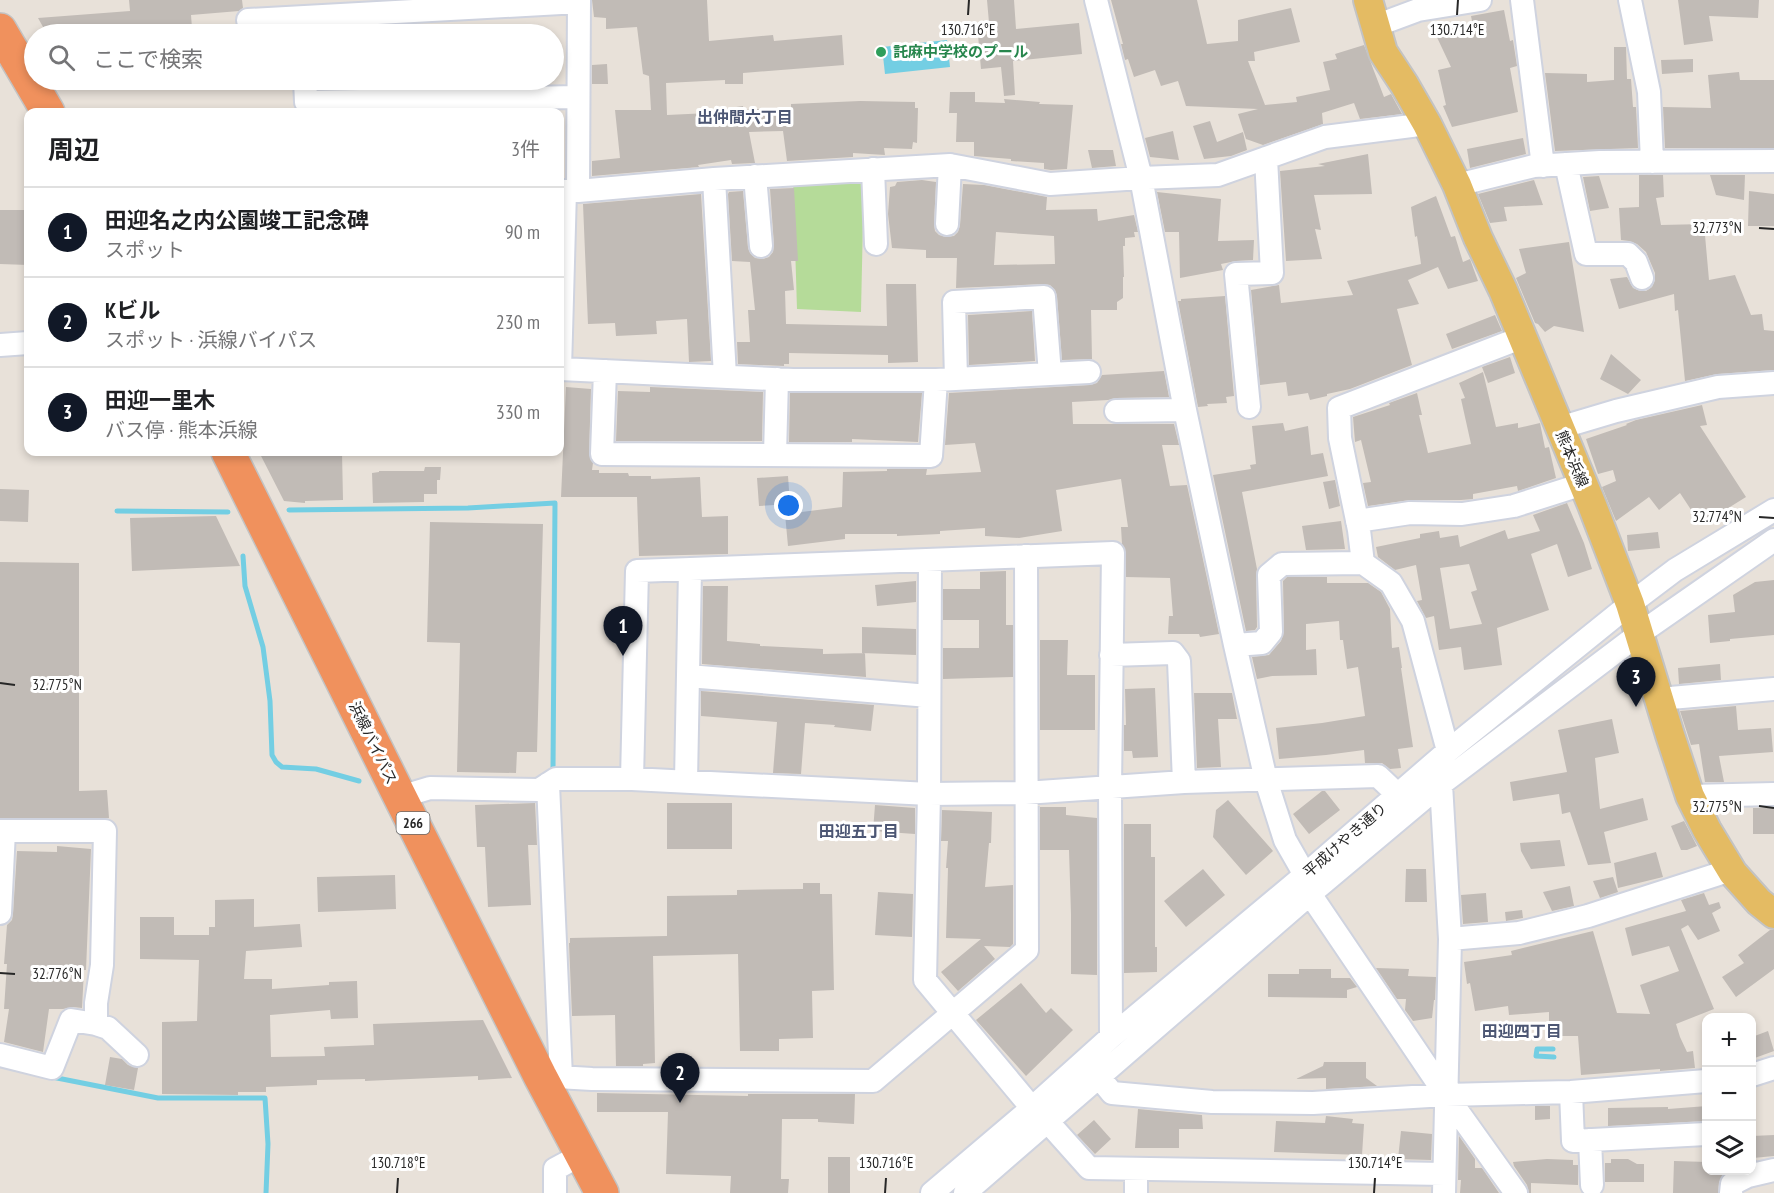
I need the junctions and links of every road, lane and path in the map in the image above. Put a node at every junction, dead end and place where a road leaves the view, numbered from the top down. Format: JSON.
{"nodes":[{"id":1,"x":1096,"y":0,"type":"edge"},
{"id":2,"x":1480,"y":0,"type":"edge"},
{"id":3,"x":1522,"y":0,"type":"edge"},
{"id":4,"x":1630,"y":0,"type":"edge"},
{"id":5,"x":579,"y":1,"type":"edge"},
{"id":6,"x":1372,"y":13,"type":"edge"},
{"id":7,"x":248,"y":20,"type":"dead end"},
{"id":8,"x":284,"y":24,"type":"edge"},
{"id":9,"x":324,"y":24,"type":"edge"},
{"id":10,"x":0,"y":30,"type":"edge"},
{"id":11,"x":24,"y":71,"type":"edge"},
{"id":12,"x":35,"y":90,"type":"edge"},
{"id":13,"x":305,"y":90,"type":"edge"},
{"id":14,"x":579,"y":97,"type":"junction"},
{"id":15,"x":46,"y":108,"type":"edge"},
{"id":16,"x":1427,"y":124,"type":"junction"},
{"id":17,"x":1266,"y":158,"type":"junction"},
{"id":18,"x":1774,"y":161,"type":"edge"},
{"id":19,"x":1652,"y":162,"type":"junction"},
{"id":20,"x":1566,"y":164,"type":"junction"},
{"id":21,"x":950,"y":165,"type":"junction"},
{"id":22,"x":1543,"y":166,"type":"junction"},
{"id":23,"x":873,"y":169,"type":"junction"},
{"id":24,"x":755,"y":176,"type":"junction"},
{"id":25,"x":1141,"y":178,"type":"junction"},
{"id":26,"x":714,"y":179,"type":"junction"},
{"id":27,"x":1457,"y":185,"type":"junction"},
{"id":28,"x":568,"y":191,"type":"edge"},
{"id":29,"x":947,"y":224,"type":"dead end"},
{"id":30,"x":876,"y":244,"type":"dead end"},
{"id":31,"x":761,"y":246,"type":"dead end"},
{"id":32,"x":1642,"y":278,"type":"dead end"},
{"id":33,"x":564,"y":280,"type":"edge"},
{"id":34,"x":1523,"y":337,"type":"junction"},
{"id":35,"x":24,"y":344,"type":"edge"},
{"id":36,"x":0,"y":345,"type":"edge"},
{"id":37,"x":564,"y":369,"type":"edge"},
{"id":38,"x":605,"y":371,"type":"junction"},
{"id":39,"x":1089,"y":372,"type":"dead end"},
{"id":40,"x":1050,"y":374,"type":"junction"},
{"id":41,"x":725,"y":376,"type":"junction"},
{"id":42,"x":777,"y":379,"type":"junction"},
{"id":43,"x":946,"y":380,"type":"junction"},
{"id":44,"x":1774,"y":383,"type":"edge"},
{"id":45,"x":1249,"y":407,"type":"dead end"},
{"id":46,"x":1185,"y":410,"type":"junction"},
{"id":47,"x":1116,"y":411,"type":"dead end"},
{"id":48,"x":1559,"y":429,"type":"junction"},
{"id":49,"x":775,"y":455,"type":"junction"},
{"id":50,"x":230,"y":456,"type":"edge"},
{"id":51,"x":1583,"y":484,"type":"junction"},
{"id":52,"x":1774,"y":510,"type":"edge"},
{"id":53,"x":1357,"y":521,"type":"junction"},
{"id":54,"x":1774,"y":540,"type":"edge"},
{"id":55,"x":1026,"y":556,"type":"junction"},
{"id":56,"x":930,"y":560,"type":"junction"},
{"id":57,"x":1363,"y":564,"type":"junction"},
{"id":58,"x":690,"y":569,"type":"junction"},
{"id":59,"x":1630,"y":604,"type":"junction"},
{"id":60,"x":1639,"y":634,"type":"junction"},
{"id":61,"x":1235,"y":645,"type":"junction"},
{"id":62,"x":1112,"y":655,"type":"junction"},
{"id":63,"x":688,"y":676,"type":"junction"},
{"id":64,"x":1774,"y":690,"type":"edge"},
{"id":65,"x":929,"y":696,"type":"junction"},
{"id":66,"x":1659,"y":699,"type":"junction"},
{"id":67,"x":1448,"y":751,"type":"junction"},
{"id":68,"x":632,"y":779,"type":"junction"},
{"id":69,"x":1266,"y":780,"type":"junction"},
{"id":70,"x":686,"y":782,"type":"junction"},
{"id":71,"x":1184,"y":782,"type":"junction"},
{"id":72,"x":548,"y":784,"type":"junction"},
{"id":73,"x":1441,"y":784,"type":"junction"},
{"id":74,"x":1110,"y":787,"type":"junction"},
{"id":75,"x":1025,"y":793,"type":"junction"},
{"id":76,"x":929,"y":794,"type":"junction"},
{"id":77,"x":1774,"y":794,"type":"edge"},
{"id":78,"x":1398,"y":795,"type":"junction"},
{"id":79,"x":1690,"y":796,"type":"junction"},
{"id":80,"x":400,"y":797,"type":"junction"},
{"id":81,"x":2,"y":831,"type":"edge"},
{"id":82,"x":1731,"y":870,"type":"junction"},
{"id":83,"x":1308,"y":885,"type":"junction"},
{"id":84,"x":0,"y":913,"type":"edge"},
{"id":85,"x":1774,"y":914,"type":"edge"},
{"id":86,"x":1450,"y":939,"type":"junction"},
{"id":87,"x":953,"y":1014,"type":"junction"},
{"id":88,"x":96,"y":1023,"type":"junction"},
{"id":89,"x":1111,"y":1037,"type":"junction"},
{"id":90,"x":0,"y":1054,"type":"edge"},
{"id":91,"x":137,"y":1055,"type":"dead end"},
{"id":92,"x":1774,"y":1068,"type":"edge"},
{"id":93,"x":1756,"y":1074,"type":"edge"},
{"id":94,"x":551,"y":1077,"type":"junction"},
{"id":95,"x":1099,"y":1077,"type":"junction"},
{"id":96,"x":1702,"y":1081,"type":"edge"},
{"id":97,"x":1570,"y":1092,"type":"junction"},
{"id":98,"x":1446,"y":1095,"type":"junction"},
{"id":99,"x":1040,"y":1115,"type":"junction"},
{"id":100,"x":1702,"y":1134,"type":"edge"},
{"id":101,"x":1590,"y":1140,"type":"junction"},
{"id":102,"x":583,"y":1154,"type":"junction"},
{"id":103,"x":1136,"y":1168,"type":"junction"},
{"id":104,"x":1774,"y":1170,"type":"edge"},
{"id":105,"x":1756,"y":1172,"type":"edge"},
{"id":106,"x":1745,"y":1175,"type":"edge"},
{"id":107,"x":1444,"y":1184,"type":"edge"},
{"id":108,"x":1592,"y":1185,"type":"dead end"},
{"id":109,"x":555,"y":1193,"type":"edge"},
{"id":110,"x":602,"y":1193,"type":"edge"},
{"id":111,"x":932,"y":1193,"type":"edge"},
{"id":112,"x":965,"y":1193,"type":"edge"},
{"id":113,"x":1136,"y":1193,"type":"edge"},
{"id":114,"x":1515,"y":1193,"type":"edge"},
{"id":115,"x":1731,"y":1193,"type":"edge"}],
"edges":[{"from":1,"to":25,"type":"street"},
{"from":2,"to":6,"type":"street"},
{"from":3,"to":22,"type":"street"},
{"from":4,"to":19,"type":"street"},
{"from":5,"to":9,"type":"street"},
{"from":5,"to":14,"type":"street"},
{"from":6,"to":16,"type":"main road","name":"熊本浜線"},
{"from":7,"to":8,"type":"street"},
{"from":10,"to":11,"type":"highway"},
{"from":12,"to":15,"type":"highway"},
{"from":13,"to":14,"type":"street"},
{"from":14,"to":28,"type":"street"},
{"from":16,"to":17,"type":"street"},
{"from":16,"to":27,"type":"main road","name":"熊本浜線"},
{"from":17,"to":25,"type":"street"},
{"from":17,"to":45,"type":"street"},
{"from":18,"to":19,"type":"street"},
{"from":19,"to":20,"type":"street"},
{"from":20,"to":22,"type":"street"},
{"from":20,"to":32,"type":"street"},
{"from":21,"to":23,"type":"street"},
{"from":21,"to":25,"type":"street"},
{"from":21,"to":29,"type":"street"},
{"from":22,"to":27,"type":"street"},
{"from":23,"to":24,"type":"street"},
{"from":23,"to":30,"type":"street"},
{"from":24,"to":26,"type":"street"},
{"from":24,"to":31,"type":"street"},
{"from":25,"to":46,"type":"street"},
{"from":26,"to":28,"type":"street"},
{"from":26,"to":41,"type":"street"},
{"from":27,"to":34,"type":"main road","name":"熊本浜線"},
{"from":28,"to":33,"type":"street"},
{"from":34,"to":48,"type":"main road","name":"熊本浜線"},
{"from":34,"to":53,"type":"street"},
{"from":35,"to":36,"type":"street"},
{"from":37,"to":38,"type":"street"},
{"from":38,"to":41,"type":"street"},
{"from":38,"to":49,"type":"street"},
{"from":39,"to":40,"type":"street"},
{"from":40,"to":43,"type":"street"},
{"from":40,"to":43,"type":"street"},
{"from":41,"to":42,"type":"street"},
{"from":42,"to":43,"type":"street"},
{"from":42,"to":49,"type":"street"},
{"from":43,"to":49,"type":"street"},
{"from":44,"to":48,"type":"street"},
{"from":46,"to":47,"type":"street"},
{"from":46,"to":61,"type":"street"},
{"from":48,"to":51,"type":"main road","name":"熊本浜線"},
{"from":50,"to":80,"type":"highway","name":"浜線バイパス","number":"266"},
{"from":51,"to":53,"type":"street"},
{"from":51,"to":59,"type":"main road","name":"熊本浜線"},
{"from":52,"to":59,"type":"street","name":"平成けやき通り"},
{"from":53,"to":57,"type":"street"},
{"from":54,"to":60,"type":"street","name":"平成けやき通り"},
{"from":55,"to":56,"type":"street"},
{"from":55,"to":62,"type":"street"},
{"from":55,"to":75,"type":"street"},
{"from":56,"to":58,"type":"street"},
{"from":56,"to":65,"type":"street"},
{"from":57,"to":61,"type":"street"},
{"from":57,"to":67,"type":"street"},
{"from":58,"to":63,"type":"street"},
{"from":58,"to":68,"type":"street"},
{"from":59,"to":60,"type":"main road","name":"熊本浜線"},
{"from":59,"to":67,"type":"street","name":"平成けやき通り"},
{"from":60,"to":66,"type":"main road","name":"熊本浜線"},
{"from":60,"to":73,"type":"street","name":"平成けやき通り"},
{"from":61,"to":69,"type":"street"},
{"from":62,"to":71,"type":"street"},
{"from":62,"to":74,"type":"street"},
{"from":63,"to":65,"type":"street"},
{"from":63,"to":70,"type":"street"},
{"from":64,"to":66,"type":"street"},
{"from":65,"to":76,"type":"street"},
{"from":66,"to":79,"type":"main road","name":"熊本浜線"},
{"from":67,"to":78,"type":"street","name":"平成けやき通り"},
{"from":68,"to":70,"type":"street"},
{"from":68,"to":72,"type":"street"},
{"from":69,"to":71,"type":"street"},
{"from":69,"to":78,"type":"street"},
{"from":69,"to":83,"type":"street"},
{"from":70,"to":76,"type":"street"},
{"from":71,"to":74,"type":"street"},
{"from":72,"to":80,"type":"street"},
{"from":72,"to":94,"type":"street"},
{"from":73,"to":83,"type":"street","name":"平成けやき通り"},
{"from":73,"to":86,"type":"street"},
{"from":74,"to":75,"type":"street"},
{"from":74,"to":89,"type":"street"},
{"from":75,"to":76,"type":"street"},
{"from":75,"to":87,"type":"street"},
{"from":76,"to":87,"type":"street"},
{"from":77,"to":79,"type":"street"},
{"from":78,"to":83,"type":"street","name":"平成けやき通り"},
{"from":79,"to":82,"type":"main road","name":"熊本浜線"},
{"from":80,"to":94,"type":"highway","name":"浜線バイパス","number":"266"},
{"from":81,"to":84,"type":"street"},
{"from":81,"to":88,"type":"street"},
{"from":82,"to":85,"type":"main road","name":"熊本浜線"},
{"from":82,"to":86,"type":"street"},
{"from":83,"to":89,"type":"street","name":"平成けやき通り"},
{"from":83,"to":95,"type":"street","name":"平成けやき通り"},
{"from":83,"to":98,"type":"street"},
{"from":86,"to":98,"type":"street"},
{"from":87,"to":94,"type":"street"},
{"from":87,"to":99,"type":"street"},
{"from":88,"to":90,"type":"street"},
{"from":88,"to":91,"type":"street"},
{"from":89,"to":99,"type":"street","name":"平成けやき通り"},
{"from":92,"to":93,"type":"street"},
{"from":94,"to":102,"type":"highway","name":"浜線バイパス","number":"266"},
{"from":95,"to":98,"type":"street"},
{"from":95,"to":99,"type":"street","name":"平成けやき通り"},
{"from":96,"to":97,"type":"street"},
{"from":97,"to":98,"type":"street"},
{"from":97,"to":101,"type":"street"},
{"from":98,"to":107,"type":"street"},
{"from":98,"to":114,"type":"street"},
{"from":99,"to":103,"type":"street"},
{"from":99,"to":111,"type":"street","name":"平成けやき通り"},
{"from":99,"to":112,"type":"street","name":"平成けやき通り"},
{"from":100,"to":101,"type":"street"},
{"from":101,"to":108,"type":"street"},
{"from":102,"to":109,"type":"street"},
{"from":102,"to":110,"type":"highway","name":"浜線バイパス","number":"266"},
{"from":103,"to":107,"type":"street"},
{"from":103,"to":113,"type":"street"},
{"from":104,"to":105,"type":"street"},
{"from":106,"to":115,"type":"street"}]}
